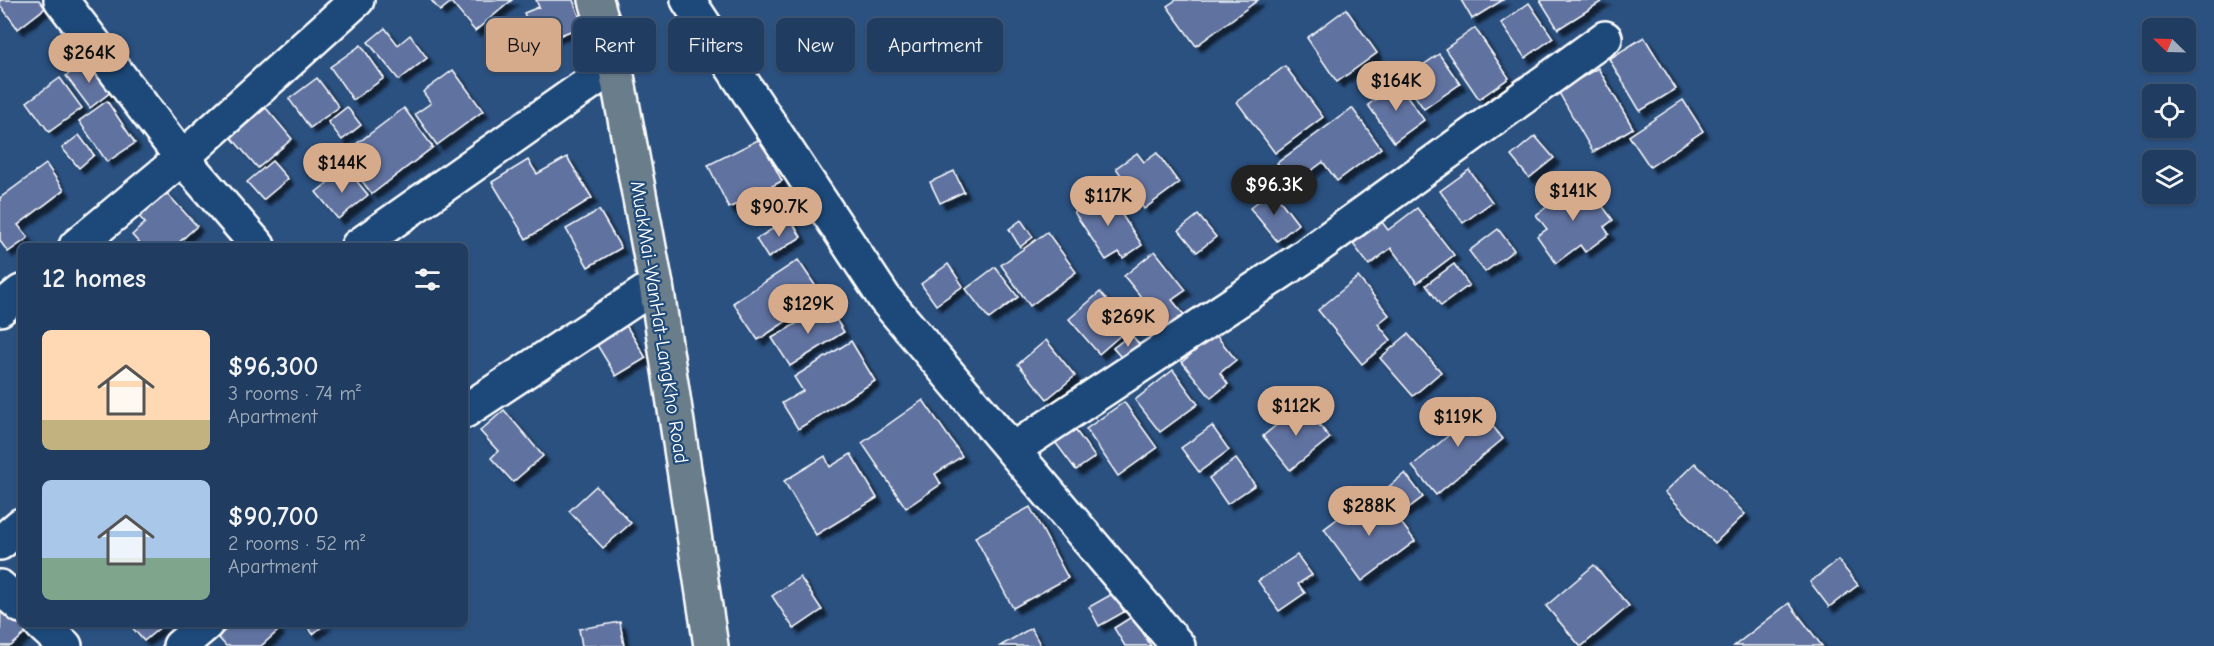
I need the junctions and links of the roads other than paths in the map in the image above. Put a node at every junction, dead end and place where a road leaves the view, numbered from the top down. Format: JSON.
{"nodes":[{"id":1,"x":61,"y":0,"type":"edge"},
{"id":2,"x":357,"y":0,"type":"edge"},
{"id":3,"x":596,"y":0,"type":"edge"},
{"id":4,"x":688,"y":0,"type":"edge"},
{"id":5,"x":601,"y":18,"type":"edge"},
{"id":6,"x":1605,"y":39,"type":"dead end"},
{"id":7,"x":605,"y":72,"type":"edge"},
{"id":8,"x":616,"y":72,"type":"edge"},
{"id":9,"x":182,"y":158,"type":"junction"},
{"id":10,"x":80,"y":243,"type":"edge"},
{"id":11,"x":255,"y":243,"type":"edge"},
{"id":12,"x":362,"y":243,"type":"edge"},
{"id":13,"x":656,"y":285,"type":"junction"},
{"id":14,"x":18,"y":294,"type":"edge"},
{"id":15,"x":0,"y":309,"type":"edge"},
{"id":16,"x":468,"y":409,"type":"edge"},
{"id":17,"x":1014,"y":449,"type":"junction"},
{"id":18,"x":18,"y":528,"type":"edge"},
{"id":19,"x":0,"y":543,"type":"edge"},
{"id":20,"x":0,"y":586,"type":"edge"},
{"id":21,"x":18,"y":603,"type":"edge"},
{"id":22,"x":44,"y":627,"type":"edge"},
{"id":23,"x":202,"y":627,"type":"edge"},
{"id":24,"x":64,"y":646,"type":"edge"},
{"id":25,"x":180,"y":646,"type":"edge"},
{"id":26,"x":711,"y":646,"type":"edge"},
{"id":27,"x":1178,"y":646,"type":"edge"}],
"edges":[{"from":1,"to":9,"type":"street"},
{"from":2,"to":9,"type":"street"},
{"from":3,"to":5,"type":"main road","name":"MuakMai-WanHat-LangKho Road"},
{"from":4,"to":17,"type":"street"},
{"from":6,"to":17,"type":"street"},
{"from":7,"to":12,"type":"street"},
{"from":8,"to":13,"type":"main road","name":"MuakMai-WanHat-LangKho Road"},
{"from":9,"to":10,"type":"street"},
{"from":9,"to":11,"type":"street"},
{"from":13,"to":16,"type":"street"},
{"from":13,"to":26,"type":"main road","name":"MuakMai-WanHat-LangKho Road"},
{"from":14,"to":15,"type":"street"},
{"from":17,"to":27,"type":"street"},
{"from":18,"to":19,"type":"street"},
{"from":20,"to":21,"type":"street"},
{"from":22,"to":24,"type":"street"},
{"from":23,"to":25,"type":"street"}]}
